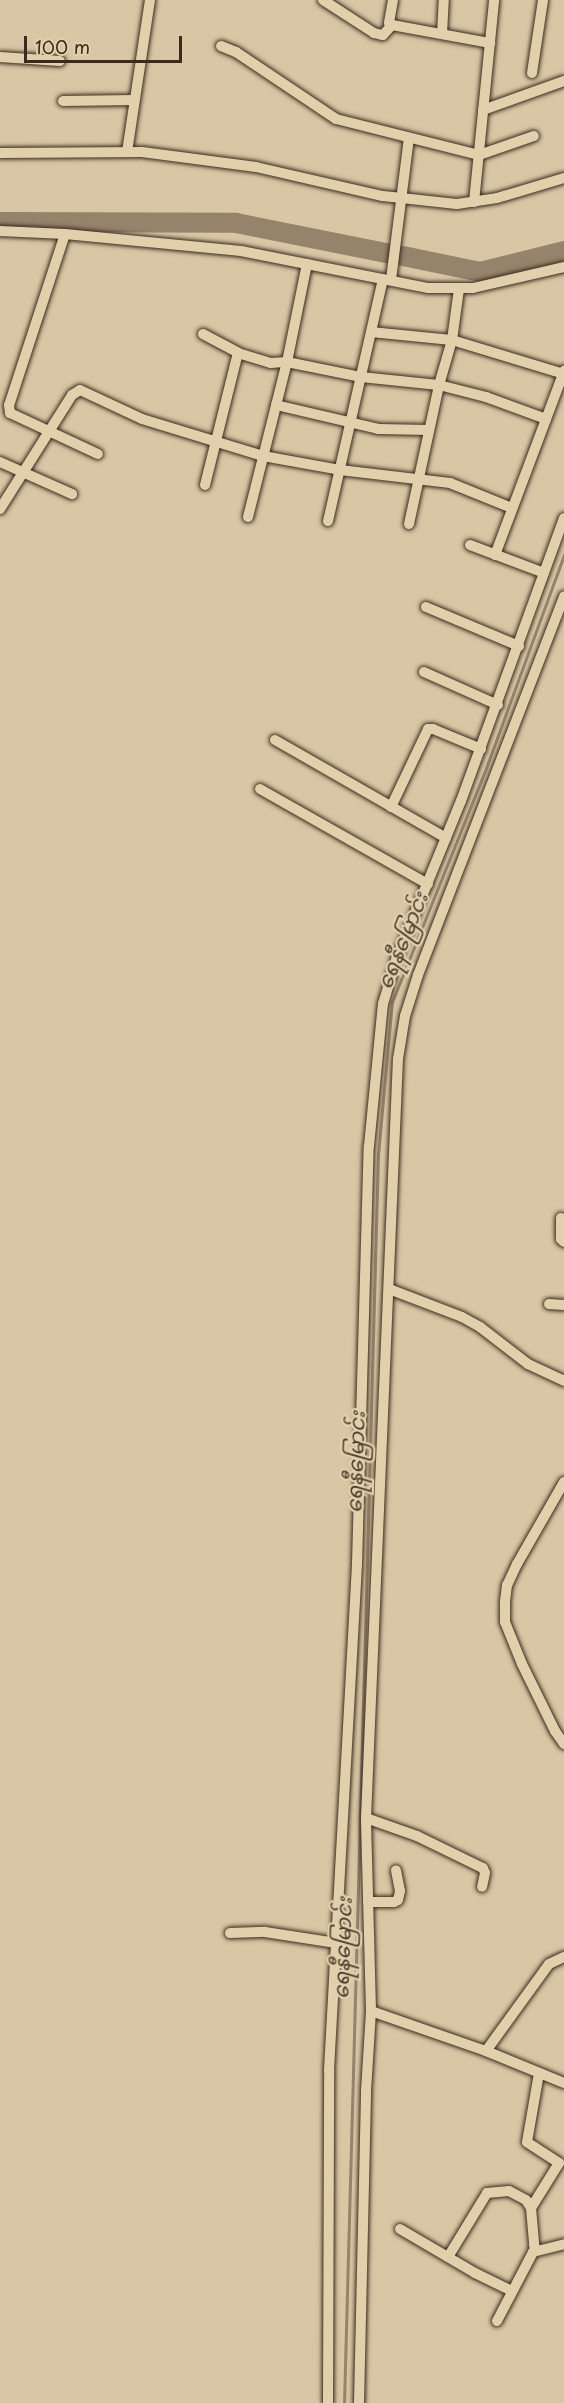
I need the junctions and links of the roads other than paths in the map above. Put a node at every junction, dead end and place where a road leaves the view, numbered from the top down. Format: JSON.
{"nodes":[{"id":1,"x":150,"y":0,"type":"edge"},
{"id":2,"x":323,"y":0,"type":"edge"},
{"id":3,"x":393,"y":0,"type":"edge"},
{"id":4,"x":444,"y":0,"type":"edge"},
{"id":5,"x":494,"y":0,"type":"edge"},
{"id":6,"x":543,"y":0,"type":"edge"},
{"id":7,"x":392,"y":25,"type":"junction"},
{"id":8,"x":442,"y":34,"type":"junction"},
{"id":9,"x":490,"y":43,"type":"junction"},
{"id":10,"x":221,"y":46,"type":"dead end"},
{"id":11,"x":0,"y":57,"type":"edge"},
{"id":12,"x":60,"y":61,"type":"dead end"},
{"id":13,"x":532,"y":73,"type":"dead end"},
{"id":14,"x":564,"y":81,"type":"edge"},
{"id":15,"x":134,"y":100,"type":"junction"},
{"id":16,"x":63,"y":101,"type":"dead end"},
{"id":17,"x":483,"y":110,"type":"junction"},
{"id":18,"x":534,"y":136,"type":"dead end"},
{"id":19,"x":409,"y":138,"type":"junction"},
{"id":20,"x":127,"y":152,"type":"junction"},
{"id":21,"x":0,"y":153,"type":"edge"},
{"id":22,"x":479,"y":155,"type":"junction"},
{"id":23,"x":564,"y":178,"type":"edge"},
{"id":24,"x":400,"y":198,"type":"junction"},
{"id":25,"x":474,"y":202,"type":"junction"},
{"id":26,"x":0,"y":231,"type":"edge"},
{"id":27,"x":65,"y":234,"type":"junction"},
{"id":28,"x":307,"y":264,"type":"junction"},
{"id":29,"x":564,"y":267,"type":"edge"},
{"id":30,"x":388,"y":278,"type":"junction"},
{"id":31,"x":459,"y":289,"type":"junction"},
{"id":32,"x":371,"y":332,"type":"junction"},
{"id":33,"x":203,"y":334,"type":"dead end"},
{"id":34,"x":452,"y":340,"type":"junction"},
{"id":35,"x":238,"y":353,"type":"junction"},
{"id":36,"x":287,"y":362,"type":"junction"},
{"id":37,"x":564,"y":373,"type":"edge"},
{"id":38,"x":361,"y":377,"type":"junction"},
{"id":39,"x":439,"y":385,"type":"junction"},
{"id":40,"x":276,"y":405,"type":"junction"},
{"id":41,"x":546,"y":419,"type":"junction"},
{"id":42,"x":350,"y":421,"type":"junction"},
{"id":43,"x":429,"y":430,"type":"junction"},
{"id":44,"x":50,"y":432,"type":"junction"},
{"id":45,"x":218,"y":442,"type":"junction"},
{"id":46,"x":98,"y":454,"type":"dead end"},
{"id":47,"x":263,"y":456,"type":"junction"},
{"id":48,"x":0,"y":462,"type":"edge"},
{"id":49,"x":340,"y":470,"type":"junction"},
{"id":50,"x":23,"y":473,"type":"junction"},
{"id":51,"x":418,"y":481,"type":"junction"},
{"id":52,"x":205,"y":485,"type":"dead end"},
{"id":53,"x":72,"y":494,"type":"dead end"},
{"id":54,"x":512,"y":508,"type":"junction"},
{"id":55,"x":0,"y":509,"type":"edge"},
{"id":56,"x":248,"y":517,"type":"dead end"},
{"id":57,"x":564,"y":518,"type":"edge"},
{"id":58,"x":328,"y":521,"type":"dead end"},
{"id":59,"x":409,"y":524,"type":"dead end"},
{"id":60,"x":470,"y":544,"type":"dead end"},
{"id":61,"x":495,"y":555,"type":"junction"},
{"id":62,"x":544,"y":573,"type":"junction"},
{"id":63,"x":564,"y":596,"type":"edge"},
{"id":64,"x":426,"y":607,"type":"dead end"},
{"id":65,"x":519,"y":646,"type":"junction"},
{"id":66,"x":424,"y":672,"type":"dead end"},
{"id":67,"x":498,"y":705,"type":"junction"},
{"id":68,"x":275,"y":741,"type":"dead end"},
{"id":69,"x":481,"y":748,"type":"junction"},
{"id":70,"x":260,"y":789,"type":"dead end"},
{"id":71,"x":391,"y":807,"type":"junction"},
{"id":72,"x":446,"y":838,"type":"junction"},
{"id":73,"x":428,"y":884,"type":"junction"},
{"id":74,"x":561,"y":1218,"type":"dead end"},
{"id":75,"x":564,"y":1242,"type":"edge"},
{"id":76,"x":389,"y":1290,"type":"junction"},
{"id":77,"x":549,"y":1304,"type":"dead end"},
{"id":78,"x":564,"y":1305,"type":"edge"},
{"id":79,"x":564,"y":1381,"type":"edge"},
{"id":80,"x":564,"y":1482,"type":"edge"},
{"id":81,"x":564,"y":1744,"type":"edge"},
{"id":82,"x":366,"y":1818,"type":"junction"},
{"id":83,"x":396,"y":1870,"type":"dead end"},
{"id":84,"x":482,"y":1887,"type":"dead end"},
{"id":85,"x":368,"y":1902,"type":"junction"},
{"id":86,"x":230,"y":1933,"type":"dead end"},
{"id":87,"x":336,"y":1943,"type":"junction"},
{"id":88,"x":564,"y":1957,"type":"edge"},
{"id":89,"x":371,"y":2011,"type":"junction"},
{"id":90,"x":486,"y":2051,"type":"junction"},
{"id":91,"x":564,"y":2069,"type":"edge"},
{"id":92,"x":539,"y":2073,"type":"junction"},
{"id":93,"x":561,"y":2082,"type":"edge"},
{"id":94,"x":531,"y":2208,"type":"junction"},
{"id":95,"x":400,"y":2229,"type":"dead end"},
{"id":96,"x":564,"y":2244,"type":"edge"},
{"id":97,"x":536,"y":2250,"type":"junction"},
{"id":98,"x":447,"y":2257,"type":"junction"},
{"id":99,"x":512,"y":2291,"type":"junction"},
{"id":100,"x":497,"y":2321,"type":"dead end"},
{"id":101,"x":328,"y":2403,"type":"edge"},
{"id":102,"x":359,"y":2403,"type":"edge"}],
"edges":[{"from":1,"to":15,"type":"street"},
{"from":2,"to":7,"type":"street"},
{"from":3,"to":7,"type":"street"},
{"from":4,"to":8,"type":"street"},
{"from":5,"to":9,"type":"street"},
{"from":6,"to":13,"type":"street"},
{"from":7,"to":8,"type":"street"},
{"from":8,"to":9,"type":"street"},
{"from":9,"to":17,"type":"street"},
{"from":10,"to":19,"type":"street"},
{"from":11,"to":12,"type":"street"},
{"from":14,"to":17,"type":"street"},
{"from":15,"to":16,"type":"street"},
{"from":15,"to":20,"type":"street"},
{"from":17,"to":22,"type":"street"},
{"from":18,"to":22,"type":"street"},
{"from":19,"to":22,"type":"street"},
{"from":19,"to":24,"type":"street"},
{"from":20,"to":21,"type":"street"},
{"from":20,"to":24,"type":"street"},
{"from":22,"to":25,"type":"street"},
{"from":23,"to":25,"type":"street"},
{"from":24,"to":25,"type":"street"},
{"from":24,"to":30,"type":"street"},
{"from":26,"to":27,"type":"street"},
{"from":27,"to":28,"type":"street"},
{"from":27,"to":44,"type":"street"},
{"from":28,"to":30,"type":"street"},
{"from":28,"to":36,"type":"street"},
{"from":29,"to":31,"type":"street"},
{"from":30,"to":31,"type":"street"},
{"from":30,"to":32,"type":"street"},
{"from":31,"to":34,"type":"street"},
{"from":32,"to":34,"type":"street"},
{"from":32,"to":38,"type":"street"},
{"from":33,"to":35,"type":"street"},
{"from":34,"to":37,"type":"street"},
{"from":34,"to":39,"type":"street"},
{"from":35,"to":36,"type":"street"},
{"from":35,"to":45,"type":"street"},
{"from":36,"to":38,"type":"street"},
{"from":36,"to":40,"type":"street"},
{"from":37,"to":41,"type":"street"},
{"from":38,"to":39,"type":"street"},
{"from":38,"to":42,"type":"street"},
{"from":39,"to":41,"type":"street"},
{"from":39,"to":43,"type":"street"},
{"from":40,"to":42,"type":"street"},
{"from":40,"to":47,"type":"street"},
{"from":41,"to":54,"type":"street"},
{"from":42,"to":43,"type":"street"},
{"from":42,"to":49,"type":"street"},
{"from":43,"to":51,"type":"street"},
{"from":44,"to":45,"type":"street"},
{"from":44,"to":46,"type":"street"},
{"from":44,"to":50,"type":"street"},
{"from":45,"to":47,"type":"street"},
{"from":45,"to":52,"type":"street"},
{"from":47,"to":49,"type":"street"},
{"from":47,"to":56,"type":"street"},
{"from":48,"to":50,"type":"street"},
{"from":49,"to":51,"type":"street"},
{"from":49,"to":58,"type":"street"},
{"from":50,"to":53,"type":"street"},
{"from":50,"to":55,"type":"street"},
{"from":51,"to":54,"type":"street"},
{"from":51,"to":59,"type":"street"},
{"from":54,"to":61,"type":"street"},
{"from":57,"to":62,"type":"street"},
{"from":60,"to":61,"type":"street"},
{"from":61,"to":62,"type":"street"},
{"from":62,"to":65,"type":"street"},
{"from":63,"to":76,"type":"street"},
{"from":64,"to":65,"type":"street"},
{"from":65,"to":67,"type":"street"},
{"from":66,"to":67,"type":"street"},
{"from":67,"to":69,"type":"street"},
{"from":68,"to":71,"type":"street"},
{"from":69,"to":71,"type":"street"},
{"from":69,"to":72,"type":"street"},
{"from":70,"to":73,"type":"street"},
{"from":71,"to":72,"type":"street"},
{"from":72,"to":73,"type":"street"},
{"from":73,"to":87,"type":"street"},
{"from":74,"to":75,"type":"street"},
{"from":76,"to":79,"type":"street"},
{"from":76,"to":82,"type":"street"},
{"from":77,"to":78,"type":"street"},
{"from":80,"to":81,"type":"street"},
{"from":82,"to":84,"type":"street"},
{"from":82,"to":85,"type":"street"},
{"from":83,"to":85,"type":"street"},
{"from":85,"to":89,"type":"street"},
{"from":86,"to":87,"type":"street"},
{"from":87,"to":101,"type":"street"},
{"from":88,"to":90,"type":"street"},
{"from":89,"to":90,"type":"street"},
{"from":89,"to":102,"type":"street"},
{"from":90,"to":92,"type":"street"},
{"from":91,"to":93,"type":"street"},
{"from":92,"to":93,"type":"street"},
{"from":92,"to":94,"type":"street"},
{"from":94,"to":97,"type":"street"},
{"from":94,"to":98,"type":"street"},
{"from":95,"to":98,"type":"street"},
{"from":96,"to":97,"type":"street"},
{"from":97,"to":99,"type":"street"},
{"from":98,"to":99,"type":"street"},
{"from":99,"to":100,"type":"street"}]}
